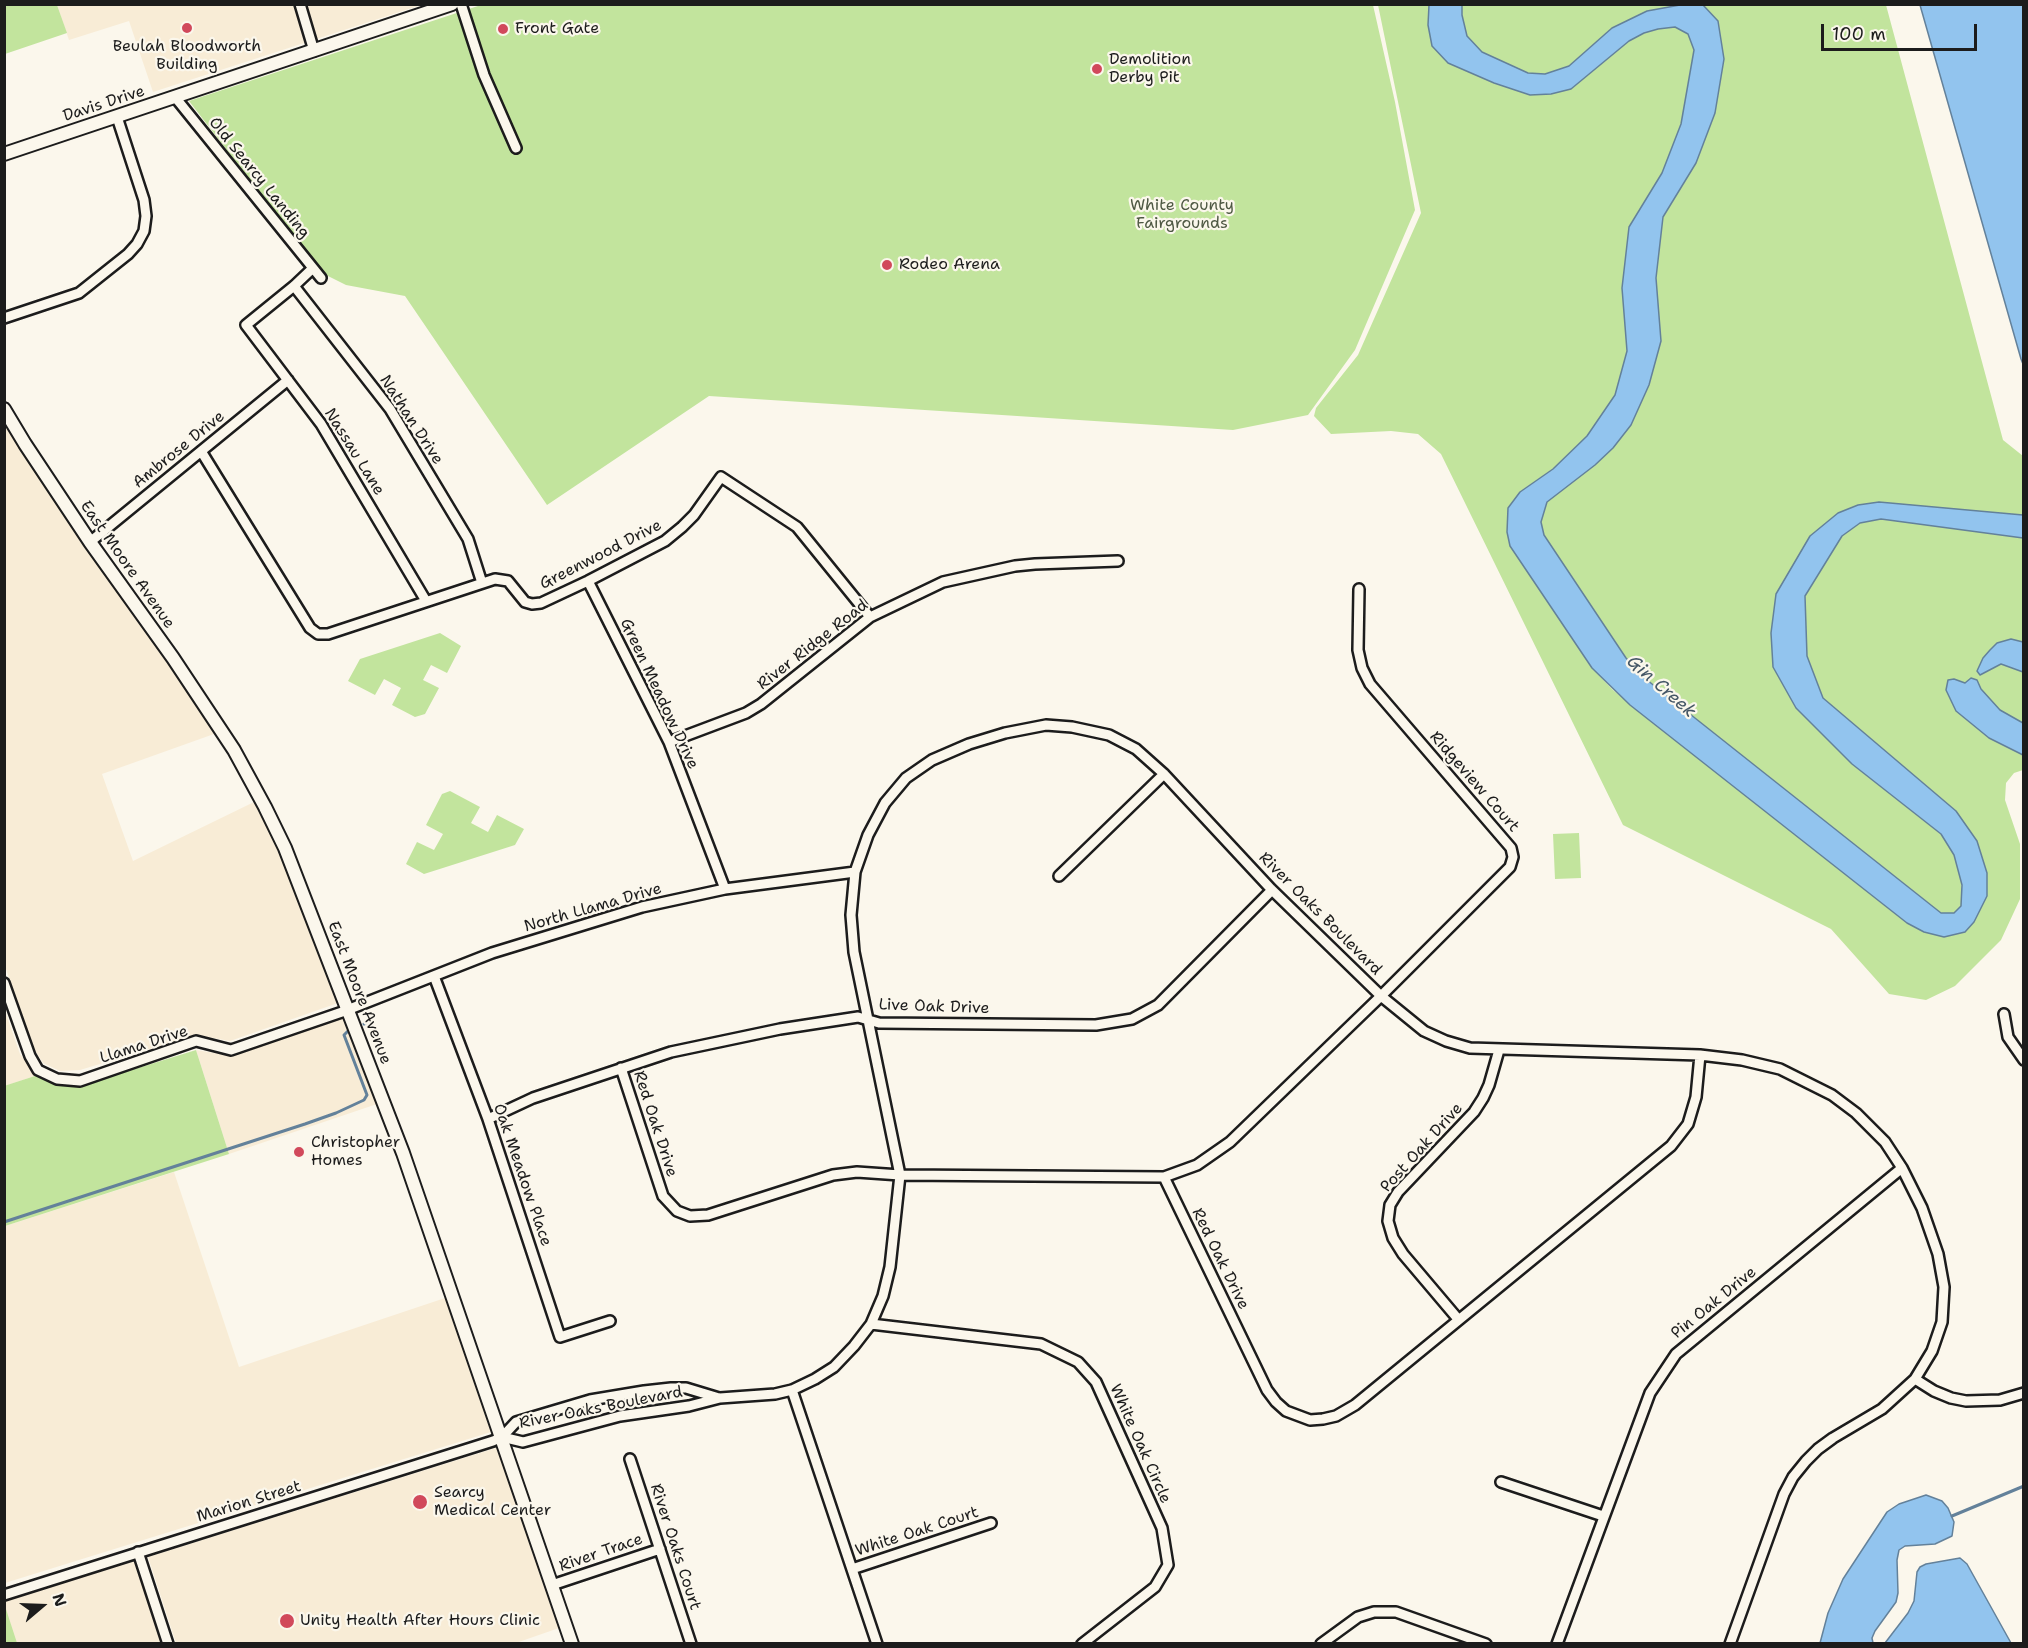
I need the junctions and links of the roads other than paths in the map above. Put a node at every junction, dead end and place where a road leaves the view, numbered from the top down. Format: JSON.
{"nodes":[{"id":1,"x":300,"y":4,"type":"edge"},
{"id":2,"x":452,"y":4,"type":"edge"},
{"id":3,"x":461,"y":4,"type":"edge"},
{"id":4,"x":314,"y":51,"type":"junction"},
{"id":5,"x":175,"y":98,"type":"junction"},
{"id":6,"x":117,"y":117,"type":"junction"},
{"id":7,"x":516,"y":148,"type":"dead end"},
{"id":8,"x":4,"y":154,"type":"edge"},
{"id":9,"x":313,"y":268,"type":"junction"},
{"id":10,"x":321,"y":278,"type":"dead end"},
{"id":11,"x":294,"y":286,"type":"junction"},
{"id":12,"x":4,"y":318,"type":"edge"},
{"id":13,"x":288,"y":380,"type":"junction"},
{"id":14,"x":4,"y":409,"type":"edge"},
{"id":15,"x":201,"y":451,"type":"junction"},
{"id":16,"x":90,"y":542,"type":"junction"},
{"id":17,"x":1118,"y":561,"type":"dead end"},
{"id":18,"x":588,"y":581,"type":"junction"},
{"id":19,"x":482,"y":583,"type":"junction"},
{"id":20,"x":1359,"y":589,"type":"dead end"},
{"id":21,"x":426,"y":601,"type":"junction"},
{"id":22,"x":870,"y":617,"type":"junction"},
{"id":23,"x":669,"y":742,"type":"junction"},
{"id":24,"x":1164,"y":774,"type":"junction"},
{"id":25,"x":855,"y":872,"type":"junction"},
{"id":26,"x":1059,"y":876,"type":"dead end"},
{"id":27,"x":725,"y":889,"type":"junction"},
{"id":28,"x":1272,"y":890,"type":"junction"},
{"id":29,"x":434,"y":976,"type":"junction"},
{"id":30,"x":4,"y":982,"type":"edge"},
{"id":31,"x":1381,"y":996,"type":"junction"},
{"id":32,"x":348,"y":1009,"type":"junction"},
{"id":33,"x":2004,"y":1014,"type":"dead end"},
{"id":34,"x":868,"y":1020,"type":"junction"},
{"id":35,"x":1499,"y":1050,"type":"junction"},
{"id":36,"x":1700,"y":1056,"type":"junction"},
{"id":37,"x":2024,"y":1060,"type":"edge"},
{"id":38,"x":621,"y":1068,"type":"junction"},
{"id":39,"x":488,"y":1119,"type":"junction"},
{"id":40,"x":1902,"y":1168,"type":"junction"},
{"id":41,"x":900,"y":1175,"type":"junction"},
{"id":42,"x":1164,"y":1177,"type":"junction"},
{"id":43,"x":1458,"y":1319,"type":"junction"},
{"id":44,"x":610,"y":1321,"type":"dead end"},
{"id":45,"x":871,"y":1324,"type":"junction"},
{"id":46,"x":1915,"y":1379,"type":"junction"},
{"id":47,"x":792,"y":1390,"type":"junction"},
{"id":48,"x":2024,"y":1393,"type":"edge"},
{"id":49,"x":720,"y":1398,"type":"junction"},
{"id":50,"x":502,"y":1437,"type":"junction"},
{"id":51,"x":630,"y":1459,"type":"dead end"},
{"id":52,"x":1501,"y":1482,"type":"dead end"},
{"id":53,"x":1603,"y":1516,"type":"junction"},
{"id":54,"x":991,"y":1523,"type":"dead end"},
{"id":55,"x":660,"y":1549,"type":"junction"},
{"id":56,"x":138,"y":1552,"type":"junction"},
{"id":57,"x":852,"y":1569,"type":"junction"},
{"id":58,"x":552,"y":1586,"type":"junction"},
{"id":59,"x":4,"y":1595,"type":"edge"},
{"id":60,"x":168,"y":1644,"type":"edge"},
{"id":61,"x":572,"y":1644,"type":"edge"},
{"id":62,"x":691,"y":1644,"type":"edge"},
{"id":63,"x":877,"y":1644,"type":"edge"},
{"id":64,"x":1082,"y":1644,"type":"edge"},
{"id":65,"x":1322,"y":1644,"type":"edge"},
{"id":66,"x":1486,"y":1644,"type":"edge"},
{"id":67,"x":1557,"y":1644,"type":"edge"},
{"id":68,"x":1730,"y":1644,"type":"edge"}],
"edges":[{"from":1,"to":4,"type":"street"},
{"from":2,"to":4,"type":"street","name":"Davis Drive"},
{"from":3,"to":7,"type":"street"},
{"from":4,"to":5,"type":"street","name":"Davis Drive"},
{"from":5,"to":6,"type":"street","name":"Davis Drive"},
{"from":5,"to":9,"type":"street","name":"Old Searcy Landing"},
{"from":6,"to":8,"type":"street","name":"Davis Drive"},
{"from":6,"to":12,"type":"street"},
{"from":9,"to":10,"type":"street","name":"Old Searcy Landing"},
{"from":9,"to":11,"type":"street"},
{"from":11,"to":13,"type":"street","name":"Nassau Lane"},
{"from":11,"to":19,"type":"street","name":"Nathan Drive"},
{"from":13,"to":15,"type":"street","name":"Ambrose Drive"},
{"from":13,"to":21,"type":"street","name":"Nassau Lane"},
{"from":14,"to":16,"type":"street","name":"East Moore Avenue"},
{"from":15,"to":16,"type":"street","name":"Ambrose Drive"},
{"from":15,"to":21,"type":"street","name":"Greenwood Drive"},
{"from":16,"to":32,"type":"street","name":"East Moore Avenue"},
{"from":17,"to":22,"type":"street","name":"River Ridge Road"},
{"from":18,"to":19,"type":"street","name":"Greenwood Drive"},
{"from":18,"to":22,"type":"street","name":"Greenwood Drive"},
{"from":18,"to":23,"type":"street","name":"Green Meadow Drive"},
{"from":19,"to":21,"type":"street","name":"Greenwood Drive"},
{"from":20,"to":31,"type":"street","name":"Ridgeview Court"},
{"from":22,"to":23,"type":"street","name":"River Ridge Road"},
{"from":23,"to":27,"type":"street","name":"Green Meadow Drive"},
{"from":24,"to":25,"type":"street","name":"River Oaks Boulevard"},
{"from":24,"to":26,"type":"street"},
{"from":24,"to":28,"type":"street","name":"River Oaks Boulevard"},
{"from":25,"to":27,"type":"street","name":"North Llama Drive"},
{"from":25,"to":34,"type":"street","name":"River Oaks Boulevard"},
{"from":27,"to":29,"type":"street","name":"North Llama Drive"},
{"from":28,"to":31,"type":"street","name":"River Oaks Boulevard"},
{"from":28,"to":34,"type":"street","name":"Live Oak Drive"},
{"from":29,"to":32,"type":"street","name":"North Llama Drive"},
{"from":29,"to":39,"type":"street","name":"Oak Meadow Place"},
{"from":30,"to":32,"type":"street","name":"Llama Drive"},
{"from":31,"to":35,"type":"street","name":"River Oaks Boulevard"},
{"from":31,"to":42,"type":"street"},
{"from":32,"to":50,"type":"street","name":"East Moore Avenue"},
{"from":33,"to":37,"type":"street"},
{"from":34,"to":38,"type":"street","name":"Live Oak Drive"},
{"from":34,"to":41,"type":"street","name":"River Oaks Boulevard"},
{"from":35,"to":36,"type":"street","name":"River Oaks Boulevard"},
{"from":35,"to":43,"type":"street","name":"Post Oak Drive"},
{"from":36,"to":40,"type":"street","name":"River Oaks Boulevard"},
{"from":36,"to":43,"type":"street","name":"Red Oak Drive"},
{"from":38,"to":39,"type":"street","name":"Live Oak Drive"},
{"from":38,"to":41,"type":"street","name":"Red Oak Drive"},
{"from":39,"to":44,"type":"street","name":"Oak Meadow Place"},
{"from":40,"to":46,"type":"street","name":"River Oaks Boulevard"},
{"from":40,"to":53,"type":"street","name":"Pin Oak Drive"},
{"from":41,"to":42,"type":"street","name":"Red Oak Drive"},
{"from":41,"to":45,"type":"street","name":"River Oaks Boulevard"},
{"from":42,"to":43,"type":"street","name":"Red Oak Drive"},
{"from":45,"to":47,"type":"street","name":"River Oaks Boulevard"},
{"from":45,"to":64,"type":"street","name":"White Oak Circle"},
{"from":46,"to":48,"type":"street"},
{"from":46,"to":68,"type":"street","name":"River Oaks Boulevard"},
{"from":47,"to":49,"type":"street","name":"River Oaks Boulevard"},
{"from":47,"to":57,"type":"street"},
{"from":49,"to":50,"type":"street","name":"River Oaks Boulevard"},
{"from":49,"to":50,"type":"street","name":"River Oaks Boulevard"},
{"from":50,"to":56,"type":"street","name":"Marion Street"},
{"from":50,"to":58,"type":"street","name":"East Moore Avenue"},
{"from":51,"to":55,"type":"street","name":"River Oaks Court"},
{"from":52,"to":53,"type":"street"},
{"from":53,"to":67,"type":"street","name":"Pin Oak Drive"},
{"from":54,"to":57,"type":"street","name":"White Oak Court"},
{"from":55,"to":58,"type":"street","name":"River Trace"},
{"from":55,"to":62,"type":"street","name":"River Oaks Court"},
{"from":56,"to":59,"type":"street","name":"Marion Street"},
{"from":56,"to":60,"type":"street"},
{"from":57,"to":63,"type":"street"},
{"from":58,"to":61,"type":"street","name":"East Moore Avenue"},
{"from":65,"to":66,"type":"street"}]}
